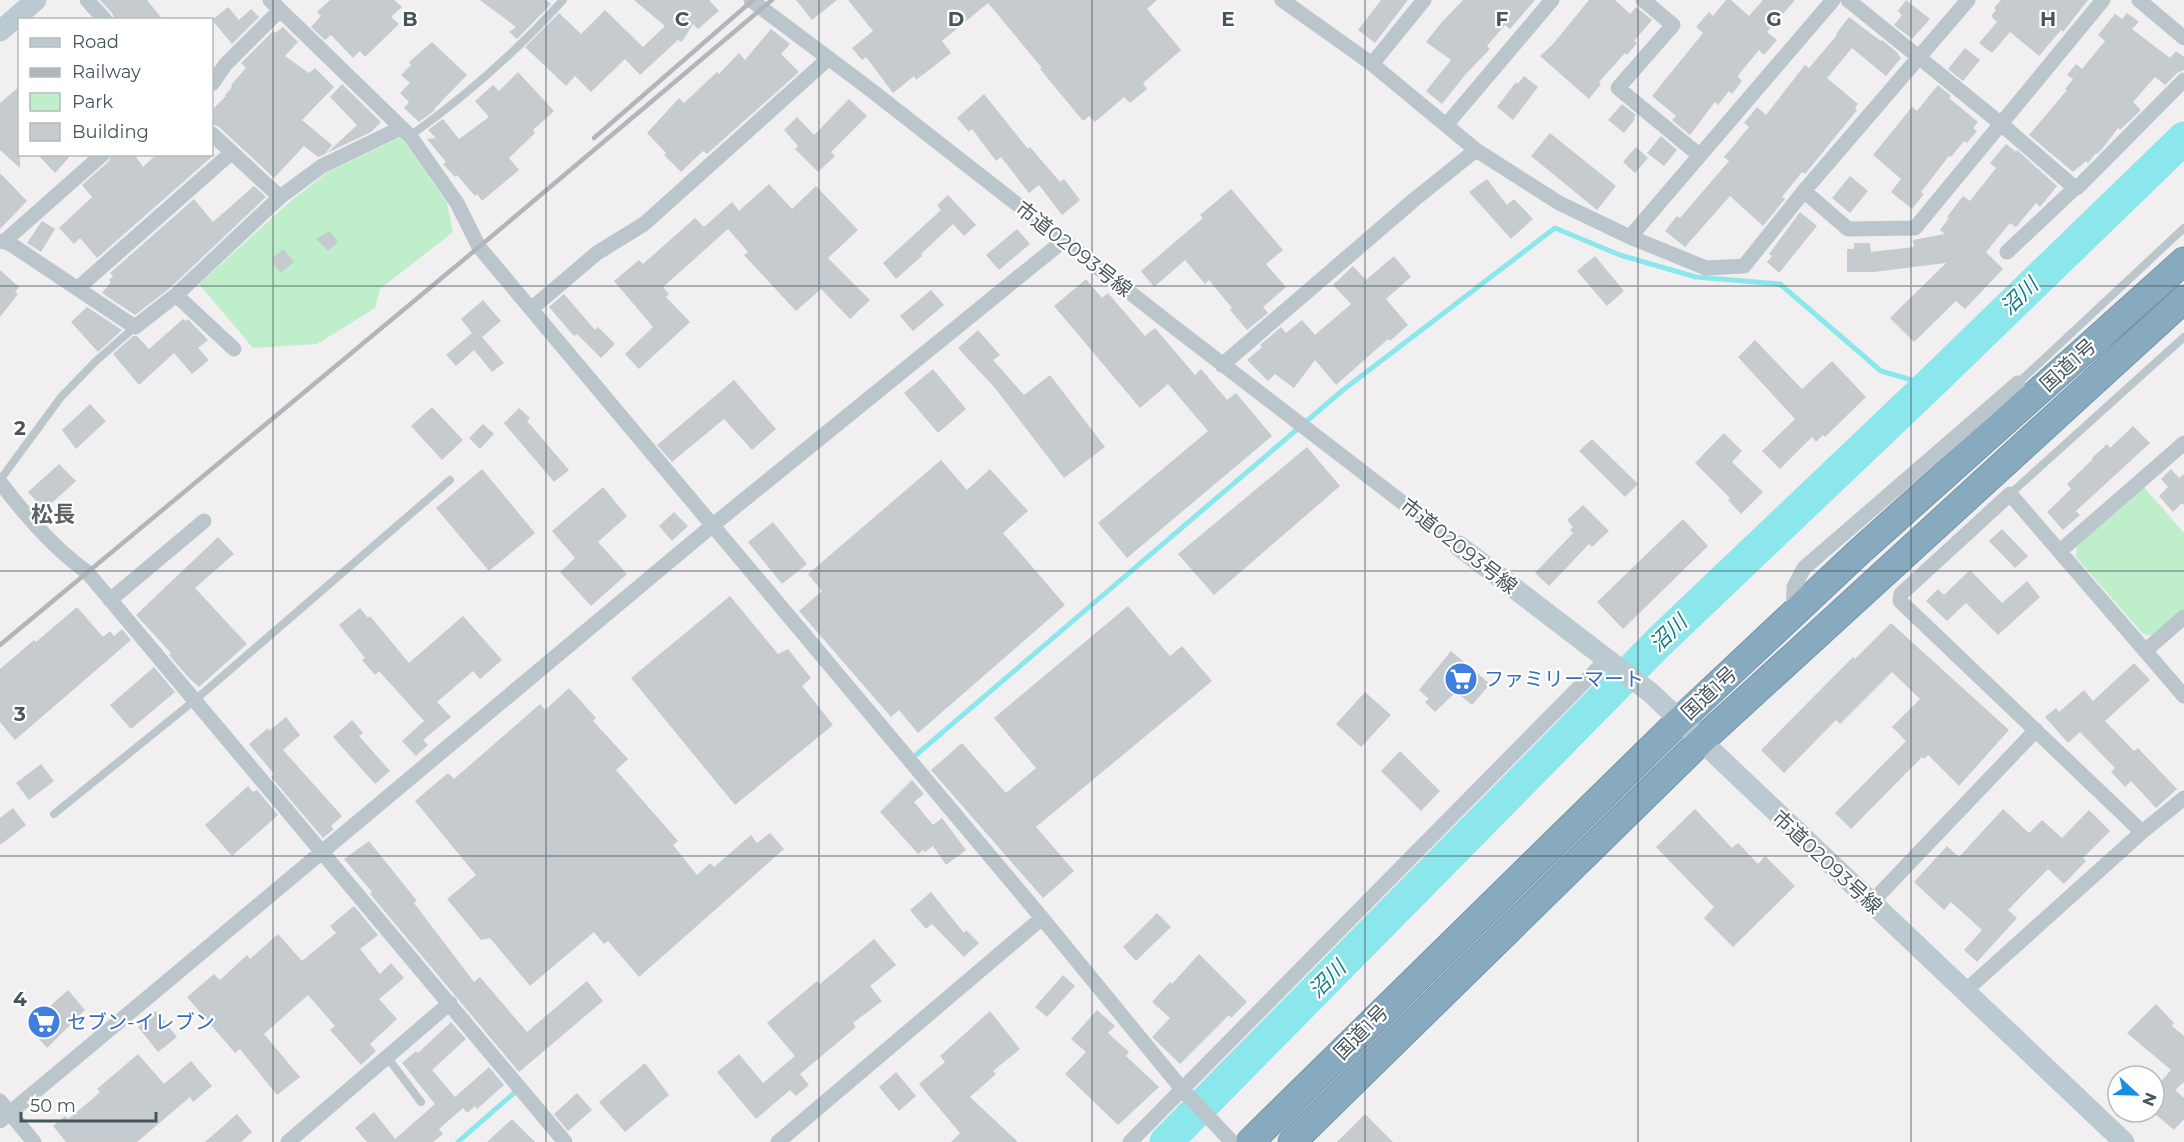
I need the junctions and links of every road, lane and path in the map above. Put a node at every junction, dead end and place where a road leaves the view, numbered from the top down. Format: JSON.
{"nodes":[{"id":1,"x":87,"y":0,"type":"edge"},
{"id":2,"x":563,"y":0,"type":"edge"},
{"id":3,"x":751,"y":0,"type":"edge"},
{"id":4,"x":1282,"y":0,"type":"edge"},
{"id":5,"x":1424,"y":0,"type":"edge"},
{"id":6,"x":1552,"y":0,"type":"edge"},
{"id":7,"x":1643,"y":0,"type":"edge"},
{"id":8,"x":1833,"y":0,"type":"edge"},
{"id":9,"x":1848,"y":0,"type":"edge"},
{"id":10,"x":1968,"y":0,"type":"edge"},
{"id":11,"x":2103,"y":0,"type":"edge"},
{"id":12,"x":2139,"y":0,"type":"edge"},
{"id":13,"x":28,"y":3,"type":"edge"},
{"id":14,"x":278,"y":6,"type":"edge"},
{"id":15,"x":103,"y":18,"type":"edge"},
{"id":16,"x":0,"y":31,"type":"edge"},
{"id":17,"x":2184,"y":38,"type":"edge"},
{"id":18,"x":829,"y":58,"type":"junction"},
{"id":19,"x":1919,"y":58,"type":"junction"},
{"id":20,"x":1372,"y":64,"type":"junction"},
{"id":21,"x":2184,"y":80,"type":"edge"},
{"id":22,"x":213,"y":83,"type":"edge"},
{"id":23,"x":2000,"y":123,"type":"junction"},
{"id":24,"x":1447,"y":124,"type":"junction"},
{"id":25,"x":405,"y":132,"type":"junction"},
{"id":26,"x":213,"y":135,"type":"edge"},
{"id":27,"x":1476,"y":150,"type":"junction"},
{"id":28,"x":231,"y":153,"type":"junction"},
{"id":29,"x":1699,"y":155,"type":"junction"},
{"id":30,"x":101,"y":156,"type":"edge"},
{"id":31,"x":2075,"y":188,"type":"junction"},
{"id":32,"x":1804,"y":191,"type":"junction"},
{"id":33,"x":280,"y":197,"type":"junction"},
{"id":34,"x":2184,"y":228,"type":"edge"},
{"id":35,"x":1630,"y":237,"type":"junction"},
{"id":36,"x":1063,"y":241,"type":"junction"},
{"id":37,"x":2,"y":242,"type":"edge"},
{"id":38,"x":2007,"y":252,"type":"dead end"},
{"id":39,"x":2184,"y":261,"type":"edge"},
{"id":40,"x":78,"y":288,"type":"junction"},
{"id":41,"x":176,"y":295,"type":"junction"},
{"id":42,"x":2184,"y":299,"type":"edge"},
{"id":43,"x":531,"y":309,"type":"junction"},
{"id":44,"x":135,"y":327,"type":"junction"},
{"id":45,"x":2184,"y":337,"type":"edge"},
{"id":46,"x":234,"y":349,"type":"dead end"},
{"id":47,"x":1222,"y":364,"type":"junction"},
{"id":48,"x":2019,"y":383,"type":"joint"},
{"id":49,"x":2184,"y":443,"type":"edge"},
{"id":50,"x":450,"y":480,"type":"dead end"},
{"id":51,"x":1,"y":486,"type":"edge"},
{"id":52,"x":2010,"y":494,"type":"junction"},
{"id":53,"x":204,"y":521,"type":"dead end"},
{"id":54,"x":713,"y":525,"type":"junction"},
{"id":55,"x":1459,"y":546,"type":"joint"},
{"id":56,"x":2060,"y":551,"type":"junction"},
{"id":57,"x":110,"y":600,"type":"junction"},
{"id":58,"x":1793,"y":614,"type":"junction"},
{"id":59,"x":2184,"y":617,"type":"edge"},
{"id":60,"x":2145,"y":651,"type":"junction"},
{"id":61,"x":1609,"y":661,"type":"junction"},
{"id":62,"x":2184,"y":696,"type":"edge"},
{"id":63,"x":195,"y":700,"type":"junction"},
{"id":64,"x":1679,"y":722,"type":"junction"},
{"id":65,"x":2036,"y":730,"type":"junction"},
{"id":66,"x":1701,"y":741,"type":"junction"},
{"id":67,"x":2184,"y":798,"type":"edge"},
{"id":68,"x":54,"y":814,"type":"dead end"},
{"id":69,"x":2142,"y":832,"type":"junction"},
{"id":70,"x":323,"y":851,"type":"junction"},
{"id":71,"x":1871,"y":903,"type":"junction"},
{"id":72,"x":1042,"y":918,"type":"junction"},
{"id":73,"x":1964,"y":992,"type":"junction"},
{"id":74,"x":450,"y":1003,"type":"junction"},
{"id":75,"x":387,"y":1057,"type":"junction"},
{"id":76,"x":1184,"y":1092,"type":"junction"},
{"id":77,"x":422,"y":1102,"type":"dead end"},
{"id":78,"x":3,"y":1112,"type":"edge"},
{"id":79,"x":34,"y":1142,"type":"edge"},
{"id":80,"x":288,"y":1142,"type":"edge"},
{"id":81,"x":566,"y":1142,"type":"edge"},
{"id":82,"x":778,"y":1142,"type":"edge"},
{"id":83,"x":1130,"y":1142,"type":"edge"},
{"id":84,"x":1232,"y":1142,"type":"edge"},
{"id":85,"x":1250,"y":1142,"type":"edge"},
{"id":86,"x":1292,"y":1142,"type":"edge"},
{"id":87,"x":2124,"y":1142,"type":"edge"}],
"edges":[{"from":1,"to":15,"type":"street"},
{"from":2,"to":25,"type":"lane"},
{"from":3,"to":18,"type":"street","name":"市道02093号線"},
{"from":4,"to":20,"type":"street"},
{"from":5,"to":20,"type":"street"},
{"from":6,"to":24,"type":"street"},
{"from":7,"to":29,"type":"street"},
{"from":8,"to":29,"type":"street"},
{"from":9,"to":19,"type":"street"},
{"from":10,"to":19,"type":"street"},
{"from":11,"to":23,"type":"street"},
{"from":12,"to":17,"type":"street"},
{"from":13,"to":16,"type":"street"},
{"from":14,"to":22,"type":"street"},
{"from":14,"to":25,"type":"street"},
{"from":18,"to":36,"type":"street","name":"市道02093号線"},
{"from":18,"to":43,"type":"street"},
{"from":19,"to":23,"type":"street"},
{"from":19,"to":32,"type":"street"},
{"from":20,"to":24,"type":"street"},
{"from":21,"to":31,"type":"street"},
{"from":23,"to":31,"type":"street"},
{"from":23,"to":32,"type":"street"},
{"from":24,"to":27,"type":"street"},
{"from":25,"to":33,"type":"street"},
{"from":25,"to":43,"type":"street"},
{"from":26,"to":28,"type":"street"},
{"from":27,"to":35,"type":"street"},
{"from":27,"to":47,"type":"street"},
{"from":28,"to":33,"type":"street"},
{"from":28,"to":40,"type":"street"},
{"from":29,"to":35,"type":"street"},
{"from":30,"to":37,"type":"street"},
{"from":31,"to":38,"type":"street"},
{"from":32,"to":35,"type":"street"},
{"from":33,"to":41,"type":"street"},
{"from":34,"to":48,"type":"lane"},
{"from":36,"to":47,"type":"street","name":"市道02093号線"},
{"from":36,"to":54,"type":"street"},
{"from":37,"to":40,"type":"street"},
{"from":39,"to":58,"type":"highway","name":"国道1号"},
{"from":40,"to":44,"type":"street"},
{"from":41,"to":44,"type":"street"},
{"from":41,"to":46,"type":"street"},
{"from":42,"to":66,"type":"highway","name":"国道1号"},
{"from":43,"to":54,"type":"street"},
{"from":44,"to":51,"type":"lane"},
{"from":45,"to":52,"type":"lane"},
{"from":47,"to":55,"type":"street","name":"市道02093号線"},
{"from":48,"to":58,"type":"street"},
{"from":49,"to":56,"type":"street"},
{"from":50,"to":63,"type":"lane"},
{"from":51,"to":57,"type":"street"},
{"from":52,"to":56,"type":"street"},
{"from":52,"to":65,"type":"street"},
{"from":53,"to":57,"type":"street"},
{"from":54,"to":70,"type":"street"},
{"from":54,"to":72,"type":"street"},
{"from":55,"to":61,"type":"street","name":"市道02093号線"},
{"from":56,"to":60,"type":"street"},
{"from":57,"to":63,"type":"street"},
{"from":58,"to":64,"type":"highway","name":"国道1号"},
{"from":59,"to":60,"type":"street"},
{"from":60,"to":62,"type":"street"},
{"from":61,"to":64,"type":"street","name":"市道02093号線"},
{"from":61,"to":76,"type":"street"},
{"from":63,"to":68,"type":"lane"},
{"from":63,"to":70,"type":"street"},
{"from":64,"to":66,"type":"street","name":"市道02093号線"},
{"from":64,"to":85,"type":"highway","name":"国道1号"},
{"from":65,"to":69,"type":"street"},
{"from":65,"to":71,"type":"street"},
{"from":66,"to":71,"type":"street","name":"市道02093号線"},
{"from":66,"to":86,"type":"highway","name":"国道1号"},
{"from":67,"to":69,"type":"street"},
{"from":69,"to":73,"type":"street"},
{"from":70,"to":74,"type":"street"},
{"from":70,"to":78,"type":"street"},
{"from":71,"to":73,"type":"street","name":"市道02093号線"},
{"from":72,"to":76,"type":"street"},
{"from":72,"to":82,"type":"street"},
{"from":73,"to":87,"type":"street","name":"市道02093号線"},
{"from":74,"to":75,"type":"street"},
{"from":74,"to":81,"type":"street"},
{"from":75,"to":77,"type":"lane"},
{"from":75,"to":80,"type":"street"},
{"from":76,"to":83,"type":"street"},
{"from":76,"to":84,"type":"street"},
{"from":78,"to":79,"type":"street"}]}
